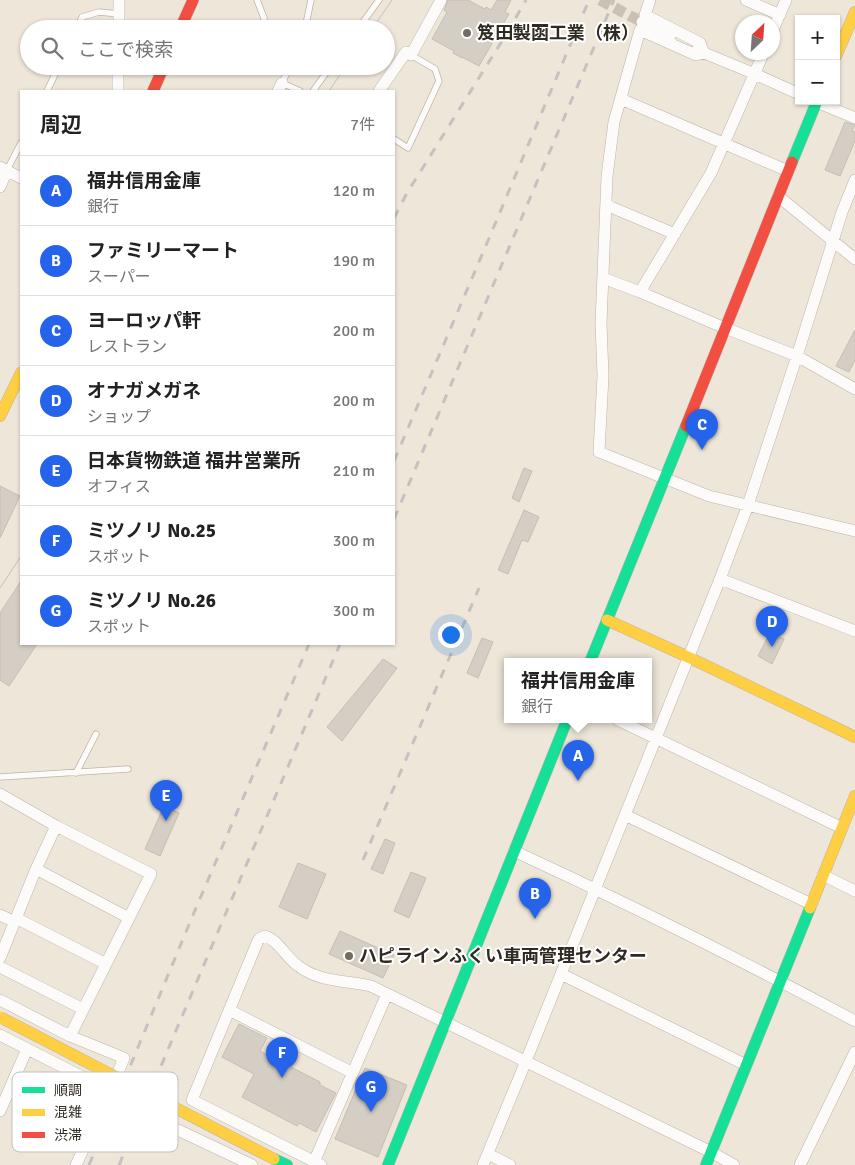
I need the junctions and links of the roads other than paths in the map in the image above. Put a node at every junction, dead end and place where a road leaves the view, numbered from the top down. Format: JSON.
{"nodes":[{"id":1,"x":119,"y":0,"type":"edge"},
{"id":2,"x":193,"y":0,"type":"edge"},
{"id":3,"x":257,"y":0,"type":"edge"},
{"id":4,"x":310,"y":0,"type":"edge"},
{"id":5,"x":379,"y":0,"type":"edge"},
{"id":6,"x":441,"y":0,"type":"edge"},
{"id":7,"x":650,"y":0,"type":"edge"},
{"id":8,"x":746,"y":0,"type":"edge"},
{"id":9,"x":786,"y":0,"type":"edge"},
{"id":10,"x":855,"y":12,"type":"edge"},
{"id":11,"x":119,"y":14,"type":"junction"},
{"id":12,"x":780,"y":15,"type":"joint"},
{"id":13,"x":80,"y":20,"type":"edge"},
{"id":14,"x":119,"y":20,"type":"edge"},
{"id":15,"x":184,"y":20,"type":"edge"},
{"id":16,"x":264,"y":20,"type":"edge"},
{"id":17,"x":307,"y":20,"type":"edge"},
{"id":18,"x":365,"y":20,"type":"edge"},
{"id":19,"x":642,"y":22,"type":"tunnel mouth"},
{"id":20,"x":840,"y":47,"type":"edge"},
{"id":21,"x":704,"y":52,"type":"junction"},
{"id":22,"x":411,"y":54,"type":"junction"},
{"id":23,"x":761,"y":60,"type":"edge"},
{"id":24,"x":395,"y":68,"type":"edge"},
{"id":25,"x":755,"y":74,"type":"junction"},
{"id":26,"x":55,"y":75,"type":"edge"},
{"id":27,"x":118,"y":75,"type":"edge"},
{"id":28,"x":160,"y":75,"type":"edge"},
{"id":29,"x":286,"y":75,"type":"edge"},
{"id":30,"x":325,"y":75,"type":"edge"},
{"id":31,"x":390,"y":75,"type":"edge"},
{"id":32,"x":280,"y":87,"type":"edge"},
{"id":33,"x":48,"y":90,"type":"edge"},
{"id":34,"x":118,"y":90,"type":"edge"},
{"id":35,"x":152,"y":90,"type":"edge"},
{"id":36,"x":295,"y":90,"type":"edge"},
{"id":37,"x":314,"y":90,"type":"edge"},
{"id":38,"x":380,"y":90,"type":"edge"},
{"id":39,"x":795,"y":92,"type":"edge"},
{"id":40,"x":621,"y":99,"type":"junction"},
{"id":41,"x":815,"y":105,"type":"edge"},
{"id":42,"x":823,"y":105,"type":"edge"},
{"id":43,"x":855,"y":118,"type":"edge"},
{"id":44,"x":395,"y":140,"type":"edge"},
{"id":45,"x":724,"y":143,"type":"junction"},
{"id":46,"x":20,"y":145,"type":"edge"},
{"id":47,"x":4,"y":169,"type":"edge"},
{"id":48,"x":788,"y":171,"type":"junction"},
{"id":49,"x":20,"y":177,"type":"edge"},
{"id":50,"x":855,"y":180,"type":"edge"},
{"id":51,"x":0,"y":187,"type":"edge"},
{"id":52,"x":778,"y":196,"type":"junction"},
{"id":53,"x":606,"y":205,"type":"junction"},
{"id":54,"x":675,"y":234,"type":"junction"},
{"id":55,"x":833,"y":242,"type":"junction"},
{"id":56,"x":855,"y":259,"type":"edge"},
{"id":57,"x":603,"y":278,"type":"junction"},
{"id":58,"x":640,"y":292,"type":"junction"},
{"id":59,"x":725,"y":328,"type":"junction"},
{"id":60,"x":797,"y":356,"type":"junction"},
{"id":61,"x":20,"y":375,"type":"edge"},
{"id":62,"x":855,"y":388,"type":"edge"},
{"id":63,"x":0,"y":416,"type":"edge"},
{"id":64,"x":664,"y":478,"type":"junction"},
{"id":65,"x":748,"y":505,"type":"junction"},
{"id":66,"x":855,"y":531,"type":"edge"},
{"id":67,"x":720,"y":580,"type":"junction"},
{"id":68,"x":607,"y":620,"type":"junction"},
{"id":69,"x":855,"y":631,"type":"edge"},
{"id":70,"x":688,"y":657,"type":"junction"},
{"id":71,"x":592,"y":658,"type":"edge"},
{"id":72,"x":566,"y":723,"type":"edge"},
{"id":73,"x":624,"y":723,"type":"edge"},
{"id":74,"x":96,"y":734,"type":"dead end"},
{"id":75,"x":855,"y":737,"type":"edge"},
{"id":76,"x":656,"y":738,"type":"junction"},
{"id":77,"x":128,"y":769,"type":"dead end"},
{"id":78,"x":76,"y":773,"type":"junction"},
{"id":79,"x":0,"y":777,"type":"edge"},
{"id":80,"x":0,"y":794,"type":"edge"},
{"id":81,"x":855,"y":796,"type":"edge"},
{"id":82,"x":625,"y":815,"type":"junction"},
{"id":83,"x":56,"y":826,"type":"junction"},
{"id":84,"x":842,"y":828,"type":"junction"},
{"id":85,"x":514,"y":851,"type":"junction"},
{"id":86,"x":36,"y":869,"type":"junction"},
{"id":87,"x":823,"y":875,"type":"junction"},
{"id":88,"x":596,"y":888,"type":"junction"},
{"id":89,"x":855,"y":891,"type":"edge"},
{"id":90,"x":811,"y":904,"type":"junction"},
{"id":91,"x":0,"y":915,"type":"edge"},
{"id":92,"x":130,"y":918,"type":"junction"},
{"id":93,"x":15,"y":920,"type":"junction"},
{"id":94,"x":0,"y":958,"type":"edge"},
{"id":95,"x":106,"y":964,"type":"junction"},
{"id":96,"x":0,"y":967,"type":"edge"},
{"id":97,"x":561,"y":974,"type":"junction"},
{"id":98,"x":780,"y":981,"type":"junction"},
{"id":99,"x":387,"y":994,"type":"junction"},
{"id":100,"x":0,"y":1000,"type":"edge"},
{"id":101,"x":83,"y":1009,"type":"junction"},
{"id":102,"x":229,"y":1010,"type":"junction"},
{"id":103,"x":0,"y":1017,"type":"edge"},
{"id":104,"x":855,"y":1021,"type":"edge"},
{"id":105,"x":445,"y":1022,"type":"junction"},
{"id":106,"x":0,"y":1035,"type":"edge"},
{"id":107,"x":70,"y":1036,"type":"junction"},
{"id":108,"x":27,"y":1048,"type":"junction"},
{"id":109,"x":855,"y":1052,"type":"edge"},
{"id":110,"x":526,"y":1062,"type":"junction"},
{"id":111,"x":746,"y":1066,"type":"junction"},
{"id":112,"x":17,"y":1072,"type":"edge"},
{"id":113,"x":74,"y":1072,"type":"edge"},
{"id":114,"x":107,"y":1072,"type":"edge"},
{"id":115,"x":118,"y":1072,"type":"edge"},
{"id":116,"x":353,"y":1073,"type":"junction"},
{"id":117,"x":12,"y":1084,"type":"edge"},
{"id":118,"x":178,"y":1109,"type":"edge"},
{"id":119,"x":0,"y":1112,"type":"edge"},
{"id":120,"x":178,"y":1130,"type":"edge"},
{"id":121,"x":82,"y":1152,"type":"edge"},
{"id":122,"x":711,"y":1152,"type":"junction"},
{"id":123,"x":488,"y":1154,"type":"junction"},
{"id":124,"x":317,"y":1163,"type":"edge"},
{"id":125,"x":76,"y":1165,"type":"edge"},
{"id":126,"x":252,"y":1165,"type":"edge"},
{"id":127,"x":287,"y":1165,"type":"edge"},
{"id":128,"x":388,"y":1165,"type":"edge"},
{"id":129,"x":483,"y":1165,"type":"edge"},
{"id":130,"x":510,"y":1165,"type":"edge"},
{"id":131,"x":706,"y":1165,"type":"edge"},
{"id":132,"x":734,"y":1165,"type":"edge"},
{"id":133,"x":800,"y":1165,"type":"edge"}],
"edges":[{"from":1,"to":11,"type":"street"},
{"from":2,"to":15,"type":"street"},
{"from":3,"to":16,"type":"lane"},
{"from":4,"to":17,"type":"lane"},
{"from":5,"to":18,"type":"lane"},
{"from":6,"to":22,"type":"street"},
{"from":7,"to":21,"type":"street"},
{"from":8,"to":12,"type":"street"},
{"from":9,"to":12,"type":"street"},
{"from":10,"to":20,"type":"street"},
{"from":11,"to":13,"type":"lane"},
{"from":11,"to":14,"type":"street"},
{"from":19,"to":21,"type":"street"},
{"from":21,"to":25,"type":"street"},
{"from":21,"to":40,"type":"street"},
{"from":22,"to":24,"type":"street"},
{"from":22,"to":44,"type":"lane"},
{"from":23,"to":25,"type":"street"},
{"from":25,"to":39,"type":"street"},
{"from":25,"to":45,"type":"street"},
{"from":26,"to":33,"type":"lane"},
{"from":27,"to":34,"type":"street"},
{"from":28,"to":35,"type":"street"},
{"from":29,"to":32,"type":"lane"},
{"from":30,"to":37,"type":"lane"},
{"from":31,"to":38,"type":"street"},
{"from":32,"to":36,"type":"lane"},
{"from":40,"to":45,"type":"street"},
{"from":40,"to":53,"type":"street"},
{"from":41,"to":48,"type":"street"},
{"from":42,"to":43,"type":"street"},
{"from":45,"to":48,"type":"street"},
{"from":45,"to":54,"type":"street"},
{"from":46,"to":47,"type":"lane"},
{"from":47,"to":49,"type":"street"},
{"from":47,"to":51,"type":"street"},
{"from":48,"to":52,"type":"street"},
{"from":50,"to":55,"type":"street"},
{"from":52,"to":55,"type":"street"},
{"from":52,"to":59,"type":"street"},
{"from":53,"to":54,"type":"street"},
{"from":53,"to":57,"type":"street"},
{"from":54,"to":58,"type":"street"},
{"from":55,"to":56,"type":"street"},
{"from":55,"to":60,"type":"street"},
{"from":57,"to":58,"type":"street"},
{"from":57,"to":64,"type":"street"},
{"from":58,"to":59,"type":"street"},
{"from":59,"to":60,"type":"street"},
{"from":59,"to":64,"type":"street"},
{"from":60,"to":62,"type":"street"},
{"from":60,"to":65,"type":"street"},
{"from":61,"to":63,"type":"street"},
{"from":64,"to":65,"type":"street"},
{"from":64,"to":68,"type":"street"},
{"from":65,"to":66,"type":"street"},
{"from":65,"to":67,"type":"street"},
{"from":67,"to":69,"type":"street"},
{"from":67,"to":70,"type":"street"},
{"from":68,"to":70,"type":"street"},
{"from":68,"to":71,"type":"street"},
{"from":70,"to":75,"type":"street"},
{"from":70,"to":76,"type":"street"},
{"from":72,"to":85,"type":"street"},
{"from":73,"to":76,"type":"street"},
{"from":74,"to":78,"type":"lane"},
{"from":76,"to":82,"type":"street"},
{"from":76,"to":84,"type":"street"},
{"from":77,"to":78,"type":"lane"},
{"from":78,"to":79,"type":"lane"},
{"from":80,"to":83,"type":"street"},
{"from":81,"to":84,"type":"street"},
{"from":82,"to":88,"type":"street"},
{"from":82,"to":90,"type":"street"},
{"from":83,"to":86,"type":"street"},
{"from":83,"to":92,"type":"street"},
{"from":84,"to":87,"type":"street"},
{"from":85,"to":88,"type":"street"},
{"from":85,"to":105,"type":"street"},
{"from":86,"to":92,"type":"street"},
{"from":86,"to":93,"type":"street"},
{"from":87,"to":89,"type":"street"},
{"from":87,"to":90,"type":"street"},
{"from":88,"to":97,"type":"street"},
{"from":88,"to":98,"type":"street"},
{"from":90,"to":98,"type":"street"},
{"from":91,"to":93,"type":"street"},
{"from":92,"to":95,"type":"street"},
{"from":93,"to":94,"type":"street"},
{"from":93,"to":95,"type":"street"},
{"from":95,"to":101,"type":"street"},
{"from":96,"to":101,"type":"street"},
{"from":97,"to":110,"type":"street"},
{"from":97,"to":111,"type":"street"},
{"from":98,"to":104,"type":"street"},
{"from":98,"to":111,"type":"street"},
{"from":99,"to":102,"type":"street"},
{"from":99,"to":105,"type":"street"},
{"from":99,"to":116,"type":"street"},
{"from":100,"to":107,"type":"street"},
{"from":101,"to":107,"type":"street"},
{"from":102,"to":116,"type":"street"},
{"from":102,"to":124,"type":"street"},
{"from":103,"to":114,"type":"street","bridge":true},
{"from":105,"to":110,"type":"street"},
{"from":105,"to":128,"type":"street"},
{"from":106,"to":108,"type":"street"},
{"from":107,"to":115,"type":"street"},
{"from":108,"to":112,"type":"street"},
{"from":108,"to":113,"type":"street"},
{"from":109,"to":133,"type":"street"},
{"from":110,"to":122,"type":"street"},
{"from":110,"to":123,"type":"street"},
{"from":111,"to":122,"type":"street"},
{"from":116,"to":124,"type":"street"},
{"from":117,"to":119,"type":"street"},
{"from":118,"to":127,"type":"street","bridge":true},
{"from":120,"to":126,"type":"street"},
{"from":121,"to":125,"type":"street"},
{"from":122,"to":131,"type":"street"},
{"from":122,"to":132,"type":"street"},
{"from":123,"to":129,"type":"street"},
{"from":123,"to":130,"type":"street"}]}
